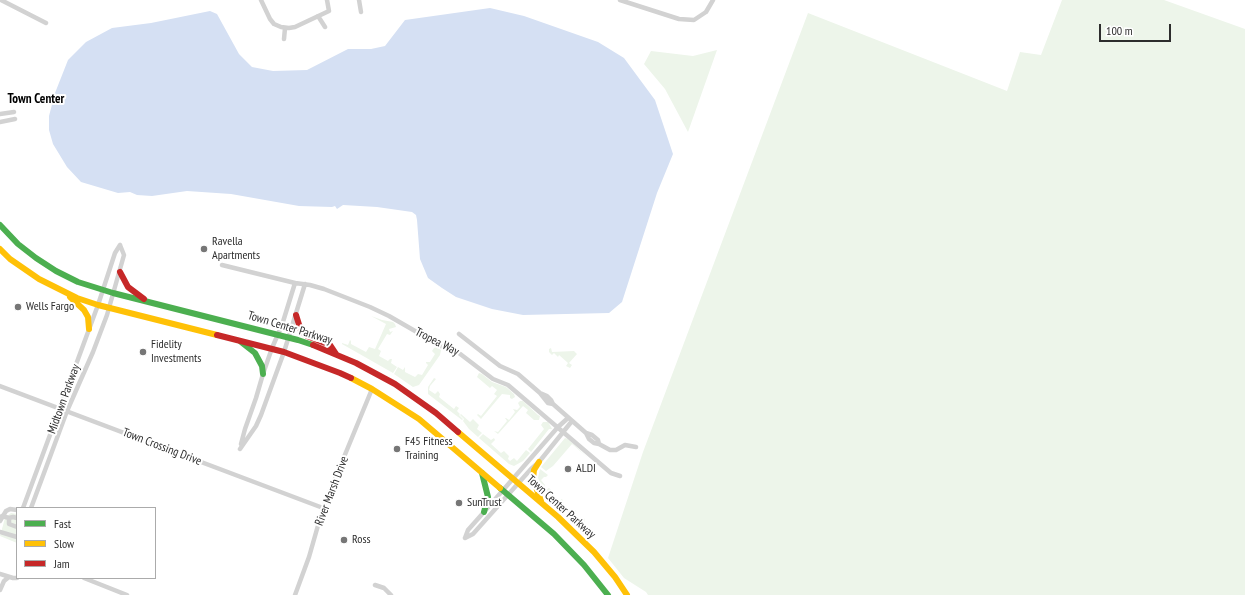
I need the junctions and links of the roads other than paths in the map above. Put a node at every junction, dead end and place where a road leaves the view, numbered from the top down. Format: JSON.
{"nodes":[{"id":1,"x":2,"y":0,"type":"edge"},
{"id":2,"x":261,"y":0,"type":"edge"},
{"id":3,"x":327,"y":0,"type":"edge"},
{"id":4,"x":359,"y":0,"type":"edge"},
{"id":5,"x":620,"y":0,"type":"edge"},
{"id":6,"x":641,"y":0,"type":"edge"},
{"id":7,"x":713,"y":0,"type":"edge"},
{"id":8,"x":639,"y":6,"type":"junction"},
{"id":9,"x":361,"y":12,"type":"dead end"},
{"id":10,"x":318,"y":16,"type":"junction"},
{"id":11,"x":46,"y":23,"type":"dead end"},
{"id":12,"x":325,"y":27,"type":"dead end"},
{"id":13,"x":285,"y":28,"type":"junction"},
{"id":14,"x":284,"y":39,"type":"dead end"},
{"id":15,"x":14,"y":112,"type":"dead end"},
{"id":16,"x":0,"y":114,"type":"edge"},
{"id":17,"x":15,"y":119,"type":"dead end"},
{"id":18,"x":0,"y":122,"type":"edge"},
{"id":19,"x":0,"y":225,"type":"edge"},
{"id":20,"x":0,"y":249,"type":"edge"},
{"id":21,"x":222,"y":265,"type":"dead end"},
{"id":22,"x":120,"y":272,"type":"junction"},
{"id":23,"x":295,"y":283,"type":"junction"},
{"id":24,"x":305,"y":284,"type":"junction"},
{"id":25,"x":103,"y":290,"type":"junction"},
{"id":26,"x":113,"y":293,"type":"junction"},
{"id":27,"x":67,"y":294,"type":"junction"},
{"id":28,"x":147,"y":301,"type":"junction"},
{"id":29,"x":98,"y":305,"type":"junction"},
{"id":30,"x":109,"y":308,"type":"junction"},
{"id":31,"x":296,"y":315,"type":"junction"},
{"id":32,"x":89,"y":329,"type":"junction"},
{"id":33,"x":278,"y":334,"type":"junction"},
{"id":34,"x":459,"y":334,"type":"dead end"},
{"id":35,"x":288,"y":337,"type":"junction"},
{"id":36,"x":238,"y":340,"type":"junction"},
{"id":37,"x":272,"y":348,"type":"junction"},
{"id":38,"x":284,"y":352,"type":"junction"},
{"id":39,"x":336,"y":354,"type":"junction"},
{"id":40,"x":263,"y":374,"type":"junction"},
{"id":41,"x":0,"y":386,"type":"edge"},
{"id":42,"x":372,"y":389,"type":"junction"},
{"id":43,"x":60,"y":408,"type":"junction"},
{"id":44,"x":67,"y":410,"type":"junction"},
{"id":45,"x":570,"y":419,"type":"junction"},
{"id":46,"x":558,"y":427,"type":"junction"},
{"id":47,"x":564,"y":432,"type":"junction"},
{"id":48,"x":636,"y":447,"type":"dead end"},
{"id":49,"x":539,"y":462,"type":"junction"},
{"id":50,"x":481,"y":472,"type":"junction"},
{"id":51,"x":620,"y":476,"type":"dead end"},
{"id":52,"x":516,"y":481,"type":"junction"},
{"id":53,"x":502,"y":491,"type":"junction"},
{"id":54,"x":508,"y":495,"type":"junction"},
{"id":55,"x":543,"y":504,"type":"junction"},
{"id":56,"x":23,"y":507,"type":"edge"},
{"id":57,"x":31,"y":507,"type":"edge"},
{"id":58,"x":323,"y":508,"type":"junction"},
{"id":59,"x":15,"y":510,"type":"edge"},
{"id":60,"x":484,"y":512,"type":"junction"},
{"id":61,"x":1,"y":518,"type":"edge"},
{"id":62,"x":13,"y":518,"type":"edge"},
{"id":63,"x":16,"y":526,"type":"edge"},
{"id":64,"x":0,"y":532,"type":"edge"},
{"id":65,"x":16,"y":537,"type":"edge"},
{"id":66,"x":0,"y":574,"type":"edge"},
{"id":67,"x":9,"y":577,"type":"junction"},
{"id":68,"x":16,"y":578,"type":"edge"},
{"id":69,"x":87,"y":579,"type":"edge"},
{"id":70,"x":375,"y":585,"type":"dead end"},
{"id":71,"x":600,"y":585,"type":"junction"},
{"id":72,"x":0,"y":590,"type":"edge"},
{"id":73,"x":127,"y":595,"type":"edge"},
{"id":74,"x":295,"y":595,"type":"edge"},
{"id":75,"x":392,"y":595,"type":"edge"},
{"id":76,"x":604,"y":595,"type":"edge"},
{"id":77,"x":608,"y":595,"type":"edge"},
{"id":78,"x":627,"y":595,"type":"edge"}],
"edges":[{"from":1,"to":11,"type":"street"},
{"from":2,"to":13,"type":"street"},
{"from":3,"to":10,"type":"street"},
{"from":4,"to":9,"type":"street"},
{"from":5,"to":8,"type":"street"},
{"from":6,"to":8,"type":"street"},
{"from":7,"to":8,"type":"street"},
{"from":10,"to":12,"type":"street"},
{"from":10,"to":13,"type":"street"},
{"from":13,"to":14,"type":"street"},
{"from":15,"to":16,"type":"street"},
{"from":17,"to":18,"type":"street"},
{"from":19,"to":25,"type":"main road","name":"Town Center Parkway"},
{"from":20,"to":27,"type":"main road","name":"Town Center Parkway"},
{"from":21,"to":23,"type":"street","name":"Tropea Way"},
{"from":22,"to":25,"type":"street","name":"Midtown Parkway"},
{"from":22,"to":26,"type":"street","name":"Midtown Parkway"},
{"from":22,"to":28,"type":"main road"},
{"from":23,"to":24,"type":"street","name":"Tropea Way"},
{"from":23,"to":33,"type":"street"},
{"from":24,"to":31,"type":"street"},
{"from":24,"to":46,"type":"street","name":"Tropea Way"},
{"from":25,"to":26,"type":"main road","name":"Town Center Parkway"},
{"from":25,"to":29,"type":"street","name":"Midtown Parkway"},
{"from":26,"to":28,"type":"main road","name":"Town Center Parkway"},
{"from":26,"to":30,"type":"street","name":"Midtown Parkway"},
{"from":27,"to":29,"type":"main road","name":"Town Center Parkway"},
{"from":27,"to":32,"type":"main road"},
{"from":28,"to":33,"type":"main road","name":"Town Center Parkway"},
{"from":29,"to":30,"type":"main road","name":"Town Center Parkway"},
{"from":29,"to":32,"type":"street","name":"Midtown Parkway"},
{"from":30,"to":36,"type":"main road","name":"Town Center Parkway"},
{"from":30,"to":44,"type":"street","name":"Midtown Parkway"},
{"from":31,"to":35,"type":"street"},
{"from":31,"to":39,"type":"main road"},
{"from":32,"to":43,"type":"street","name":"Midtown Parkway"},
{"from":33,"to":35,"type":"main road","name":"Town Center Parkway"},
{"from":33,"to":37,"type":"street"},
{"from":34,"to":45,"type":"street"},
{"from":35,"to":38,"type":"street"},
{"from":35,"to":39,"type":"main road","name":"Town Center Parkway"},
{"from":36,"to":37,"type":"main road","name":"Town Center Parkway"},
{"from":36,"to":40,"type":"main road"},
{"from":37,"to":38,"type":"main road","name":"Town Center Parkway"},
{"from":37,"to":40,"type":"street"},
{"from":38,"to":40,"type":"street"},
{"from":38,"to":42,"type":"main road","name":"Town Center Parkway"},
{"from":39,"to":52,"type":"main road","name":"Town Center Parkway"},
{"from":41,"to":43,"type":"street","name":"Town Crossing Drive"},
{"from":42,"to":50,"type":"main road","name":"Town Center Parkway"},
{"from":42,"to":58,"type":"street","name":"River Marsh Drive"},
{"from":43,"to":44,"type":"street","name":"Town Crossing Drive"},
{"from":43,"to":56,"type":"street","name":"Midtown Parkway"},
{"from":44,"to":57,"type":"street","name":"Midtown Parkway"},
{"from":44,"to":58,"type":"street","name":"Town Crossing Drive"},
{"from":45,"to":46,"type":"street"},
{"from":45,"to":47,"type":"street"},
{"from":45,"to":48,"type":"street"},
{"from":46,"to":47,"type":"street","name":"Tropea Way"},
{"from":46,"to":52,"type":"street"},
{"from":47,"to":49,"type":"street"},
{"from":47,"to":51,"type":"street","name":"Tropea Way"},
{"from":49,"to":52,"type":"street"},
{"from":49,"to":55,"type":"main road"},
{"from":50,"to":53,"type":"main road","name":"Town Center Parkway"},
{"from":50,"to":60,"type":"main road"},
{"from":52,"to":53,"type":"street"},
{"from":52,"to":54,"type":"street"},
{"from":52,"to":55,"type":"main road","name":"Town Center Parkway"},
{"from":53,"to":54,"type":"main road","name":"Town Center Parkway"},
{"from":53,"to":60,"type":"street"},
{"from":54,"to":60,"type":"street"},
{"from":54,"to":71,"type":"main road","name":"Town Center Parkway"},
{"from":55,"to":78,"type":"main road","name":"Town Center Parkway"},
{"from":58,"to":74,"type":"street","name":"River Marsh Drive"},
{"from":59,"to":61,"type":"street"},
{"from":59,"to":62,"type":"street"},
{"from":61,"to":62,"type":"street"},
{"from":62,"to":63,"type":"street"},
{"from":63,"to":65,"type":"street"},
{"from":64,"to":65,"type":"street"},
{"from":66,"to":67,"type":"street"},
{"from":67,"to":68,"type":"street"},
{"from":67,"to":72,"type":"street"},
{"from":69,"to":73,"type":"street"},
{"from":70,"to":75,"type":"street"},
{"from":71,"to":76,"type":"main road"},
{"from":71,"to":77,"type":"main road","name":"Town Center Parkway"}]}
